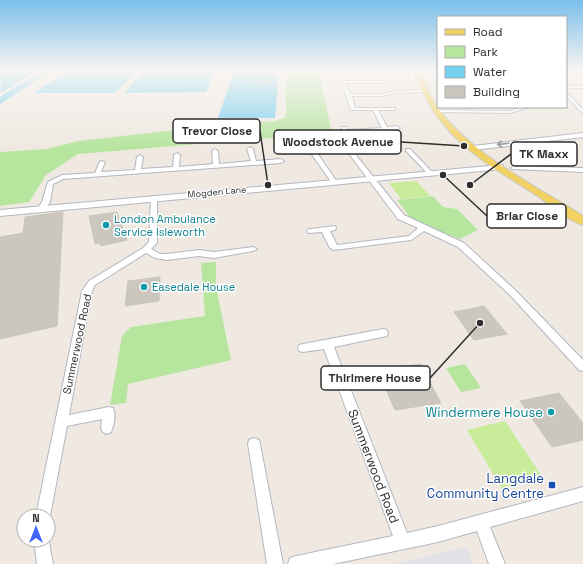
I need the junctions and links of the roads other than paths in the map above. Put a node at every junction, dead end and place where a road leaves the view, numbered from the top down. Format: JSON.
{"nodes":[{"id":1,"x":349,"y":96,"type":"edge"},
{"id":2,"x":429,"y":96,"type":"edge"},
{"id":3,"x":569,"y":96,"type":"edge"},
{"id":4,"x":573,"y":105,"type":"junction"},
{"id":5,"x":583,"y":106,"type":"edge"},
{"id":6,"x":524,"y":108,"type":"edge"},
{"id":7,"x":375,"y":109,"type":"junction"},
{"id":8,"x":393,"y":109,"type":"dead end"},
{"id":9,"x":437,"y":111,"type":"junction"},
{"id":10,"x":583,"y":112,"type":"edge"},
{"id":11,"x":397,"y":128,"type":"dead end"},
{"id":12,"x":385,"y":129,"type":"junction"},
{"id":13,"x":345,"y":132,"type":"dead end"},
{"id":14,"x":583,"y":134,"type":"edge"},
{"id":15,"x":309,"y":147,"type":"dead end"},
{"id":16,"x":250,"y":149,"type":"dead end"},
{"id":17,"x":408,"y":150,"type":"dead end"},
{"id":18,"x":476,"y":150,"type":"junction"},
{"id":19,"x":215,"y":151,"type":"dead end"},
{"id":20,"x":177,"y":155,"type":"dead end"},
{"id":21,"x":353,"y":155,"type":"dead end"},
{"id":22,"x":140,"y":157,"type":"dead end"},
{"id":23,"x":280,"y":161,"type":"dead end"},
{"id":24,"x":102,"y":162,"type":"dead end"},
{"id":25,"x":254,"y":163,"type":"junction"},
{"id":26,"x":216,"y":166,"type":"junction"},
{"id":27,"x":468,"y":167,"type":"junction"},
{"id":28,"x":507,"y":167,"type":"junction"},
{"id":29,"x":176,"y":169,"type":"junction"},
{"id":30,"x":457,"y":170,"type":"junction"},
{"id":31,"x":583,"y":170,"type":"edge"},
{"id":32,"x":138,"y":172,"type":"junction"},
{"id":33,"x":430,"y":173,"type":"junction"},
{"id":34,"x":97,"y":175,"type":"junction"},
{"id":35,"x":371,"y":179,"type":"junction"},
{"id":36,"x":334,"y":182,"type":"junction"},
{"id":37,"x":154,"y":198,"type":"junction"},
{"id":38,"x":42,"y":208,"type":"junction"},
{"id":39,"x":0,"y":213,"type":"edge"},
{"id":40,"x":583,"y":221,"type":"edge"},
{"id":41,"x":423,"y":228,"type":"junction"},
{"id":42,"x":311,"y":231,"type":"dead end"},
{"id":43,"x":252,"y":249,"type":"dead end"},
{"id":44,"x":146,"y":250,"type":"junction"},
{"id":45,"x":382,"y":333,"type":"dead end"},
{"id":46,"x":328,"y":344,"type":"junction"},
{"id":47,"x":303,"y":348,"type":"dead end"},
{"id":48,"x":581,"y":363,"type":"edge"},
{"id":49,"x":61,"y":422,"type":"junction"},
{"id":50,"x":107,"y":428,"type":"dead end"},
{"id":51,"x":254,"y":444,"type":"dead end"},
{"id":52,"x":583,"y":494,"type":"edge"},
{"id":53,"x":45,"y":508,"type":"edge"},
{"id":54,"x":481,"y":522,"type":"junction"},
{"id":55,"x":403,"y":542,"type":"junction"},
{"id":56,"x":43,"y":548,"type":"edge"},
{"id":57,"x":45,"y":564,"type":"edge"},
{"id":58,"x":275,"y":564,"type":"edge"},
{"id":59,"x":296,"y":564,"type":"edge"},
{"id":60,"x":497,"y":564,"type":"edge"}],
"edges":[{"from":1,"to":7,"type":"street"},
{"from":2,"to":9,"type":"main road"},
{"from":3,"to":4,"type":"street"},
{"from":4,"to":5,"type":"street"},
{"from":4,"to":10,"type":"street"},
{"from":6,"to":9,"type":"street"},
{"from":7,"to":8,"type":"street"},
{"from":7,"to":12,"type":"street"},
{"from":9,"to":18,"type":"main road"},
{"from":11,"to":12,"type":"street"},
{"from":12,"to":13,"type":"street"},
{"from":14,"to":18,"type":"street","one_way":true},
{"from":15,"to":36,"type":"street"},
{"from":16,"to":25,"type":"street"},
{"from":17,"to":33,"type":"street"},
{"from":18,"to":27,"type":"street"},
{"from":18,"to":28,"type":"main road"},
{"from":19,"to":26,"type":"street"},
{"from":20,"to":29,"type":"street"},
{"from":21,"to":35,"type":"street"},
{"from":22,"to":32,"type":"street"},
{"from":23,"to":25,"type":"street"},
{"from":24,"to":34,"type":"street"},
{"from":25,"to":26,"type":"street"},
{"from":26,"to":29,"type":"street"},
{"from":27,"to":28,"type":"street","name":"Mogden Lane"},
{"from":27,"to":30,"type":"street","name":"Mogden Lane"},
{"from":28,"to":30,"type":"street","name":"Mogden Lane"},
{"from":28,"to":31,"type":"street"},
{"from":28,"to":40,"type":"main road"},
{"from":29,"to":32,"type":"street"},
{"from":30,"to":33,"type":"street","name":"Mogden Lane"},
{"from":32,"to":34,"type":"street"},
{"from":33,"to":35,"type":"street","name":"Mogden Lane"},
{"from":34,"to":38,"type":"street"},
{"from":35,"to":36,"type":"street","name":"Mogden Lane"},
{"from":35,"to":41,"type":"street"},
{"from":36,"to":37,"type":"street","name":"Mogden Lane"},
{"from":37,"to":38,"type":"street","name":"Mogden Lane"},
{"from":37,"to":44,"type":"street"},
{"from":38,"to":39,"type":"street","name":"Mogden Lane"},
{"from":41,"to":42,"type":"street"},
{"from":41,"to":48,"type":"street"},
{"from":43,"to":44,"type":"street"},
{"from":44,"to":49,"type":"street","name":"Summerwood Road"},
{"from":45,"to":46,"type":"street"},
{"from":46,"to":47,"type":"street"},
{"from":46,"to":55,"type":"street","name":"Summerwood Road"},
{"from":49,"to":50,"type":"street"},
{"from":49,"to":53,"type":"street","name":"Summerwood Road"},
{"from":51,"to":58,"type":"street"},
{"from":52,"to":54,"type":"street"},
{"from":54,"to":55,"type":"street"},
{"from":54,"to":60,"type":"street"},
{"from":55,"to":59,"type":"street"},
{"from":56,"to":57,"type":"street"}]}
